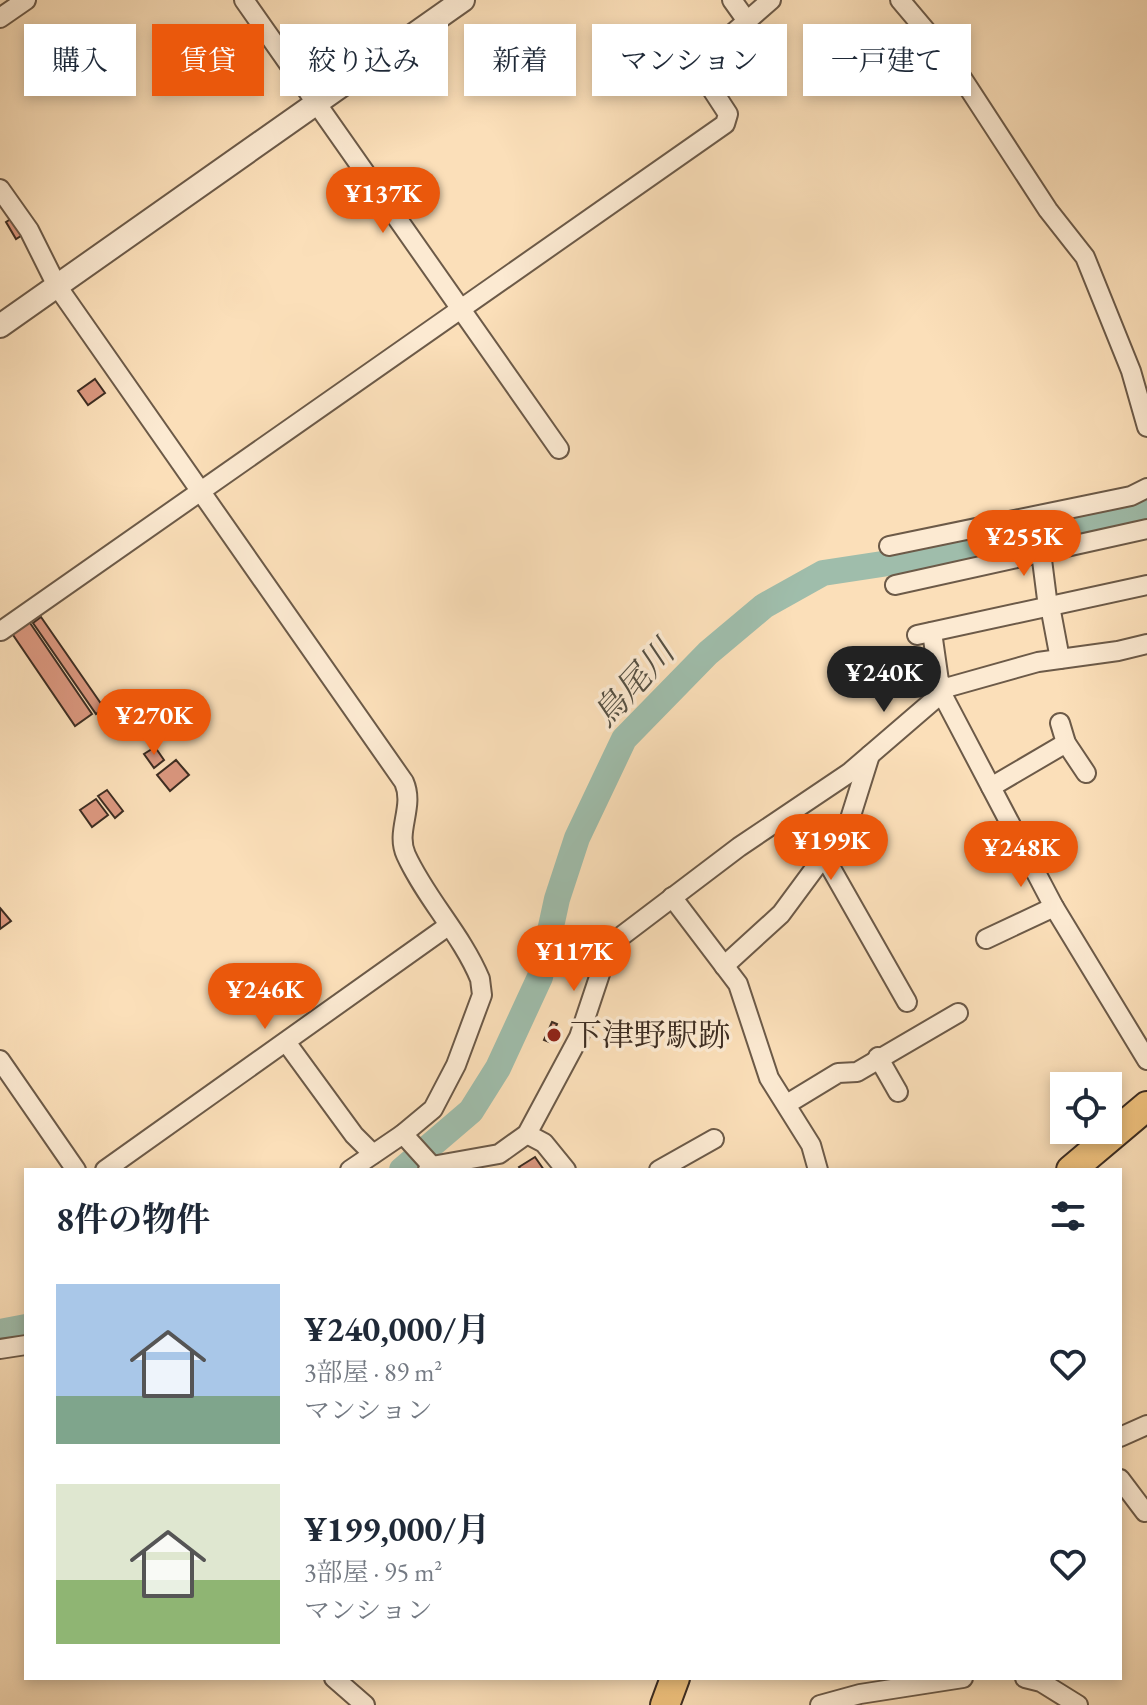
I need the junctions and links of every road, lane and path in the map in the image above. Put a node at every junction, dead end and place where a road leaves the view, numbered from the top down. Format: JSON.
{"nodes":[{"id":1,"x":26,"y":0,"type":"edge"},
{"id":2,"x":244,"y":0,"type":"edge"},
{"id":3,"x":463,"y":0,"type":"edge"},
{"id":4,"x":732,"y":0,"type":"edge"},
{"id":5,"x":771,"y":0,"type":"edge"},
{"id":6,"x":900,"y":0,"type":"edge"},
{"id":7,"x":0,"y":18,"type":"edge"},
{"id":8,"x":747,"y":21,"type":"junction"},
{"id":9,"x":316,"y":103,"type":"junction"},
{"id":10,"x":0,"y":189,"type":"edge"},
{"id":11,"x":57,"y":286,"type":"junction"},
{"id":12,"x":459,"y":306,"type":"junction"},
{"id":13,"x":0,"y":326,"type":"edge"},
{"id":14,"x":1147,"y":427,"type":"edge"},
{"id":15,"x":559,"y":449,"type":"dead end"},
{"id":16,"x":1147,"y":488,"type":"edge"},
{"id":17,"x":201,"y":491,"type":"junction"},
{"id":18,"x":1147,"y":529,"type":"edge"},
{"id":19,"x":889,"y":546,"type":"dead end"},
{"id":20,"x":1041,"y":552,"type":"junction"},
{"id":21,"x":895,"y":585,"type":"dead end"},
{"id":22,"x":1147,"y":585,"type":"edge"},
{"id":23,"x":1049,"y":606,"type":"junction"},
{"id":24,"x":1,"y":631,"type":"edge"},
{"id":25,"x":1147,"y":644,"type":"edge"},
{"id":26,"x":1060,"y":659,"type":"junction"},
{"id":27,"x":944,"y":691,"type":"junction"},
{"id":28,"x":1060,"y":723,"type":"dead end"},
{"id":29,"x":1066,"y":743,"type":"junction"},
{"id":30,"x":870,"y":754,"type":"junction"},
{"id":31,"x":1086,"y":773,"type":"dead end"},
{"id":32,"x":991,"y":787,"type":"junction"},
{"id":33,"x":824,"y":856,"type":"junction"},
{"id":34,"x":672,"y":897,"type":"junction"},
{"id":35,"x":1054,"y":907,"type":"junction"},
{"id":36,"x":448,"y":926,"type":"junction"},
{"id":37,"x":986,"y":939,"type":"dead end"},
{"id":38,"x":724,"y":966,"type":"junction"},
{"id":39,"x":907,"y":1002,"type":"dead end"},
{"id":40,"x":958,"y":1013,"type":"dead end"},
{"id":41,"x":286,"y":1042,"type":"junction"},
{"id":42,"x":878,"y":1057,"type":"junction"},
{"id":43,"x":0,"y":1060,"type":"edge"},
{"id":44,"x":1147,"y":1060,"type":"edge"},
{"id":45,"x":898,"y":1092,"type":"dead end"},
{"id":46,"x":787,"y":1104,"type":"junction"},
{"id":47,"x":1147,"y":1106,"type":"edge"},
{"id":48,"x":527,"y":1134,"type":"junction"},
{"id":49,"x":406,"y":1137,"type":"junction"},
{"id":50,"x":714,"y":1139,"type":"dead end"},
{"id":51,"x":373,"y":1154,"type":"junction"},
{"id":52,"x":429,"y":1166,"type":"edge"},
{"id":53,"x":75,"y":1168,"type":"edge"},
{"id":54,"x":108,"y":1168,"type":"edge"},
{"id":55,"x":353,"y":1168,"type":"edge"},
{"id":56,"x":564,"y":1168,"type":"edge"},
{"id":57,"x":663,"y":1168,"type":"edge"},
{"id":58,"x":817,"y":1168,"type":"edge"},
{"id":59,"x":1073,"y":1168,"type":"edge"},
{"id":60,"x":24,"y":1345,"type":"edge"},
{"id":61,"x":0,"y":1349,"type":"edge"},
{"id":62,"x":1147,"y":1425,"type":"edge"},
{"id":63,"x":1122,"y":1436,"type":"edge"},
{"id":64,"x":1122,"y":1482,"type":"edge"},
{"id":65,"x":1145,"y":1512,"type":"dead end"},
{"id":66,"x":336,"y":1680,"type":"edge"},
{"id":67,"x":674,"y":1680,"type":"edge"},
{"id":68,"x":945,"y":1680,"type":"edge"},
{"id":69,"x":1033,"y":1680,"type":"edge"},
{"id":70,"x":365,"y":1705,"type":"edge"},
{"id":71,"x":665,"y":1705,"type":"edge"},
{"id":72,"x":820,"y":1705,"type":"edge"},
{"id":73,"x":1078,"y":1705,"type":"edge"}],
"edges":[{"from":1,"to":7,"type":"street"},
{"from":2,"to":9,"type":"street"},
{"from":3,"to":9,"type":"street"},
{"from":4,"to":8,"type":"street"},
{"from":5,"to":8,"type":"street"},
{"from":6,"to":14,"type":"street"},
{"from":8,"to":12,"type":"street"},
{"from":9,"to":11,"type":"street"},
{"from":9,"to":12,"type":"street"},
{"from":10,"to":11,"type":"street"},
{"from":11,"to":13,"type":"street"},
{"from":11,"to":17,"type":"street"},
{"from":12,"to":15,"type":"street"},
{"from":12,"to":17,"type":"street"},
{"from":16,"to":19,"type":"street"},
{"from":17,"to":24,"type":"street"},
{"from":17,"to":36,"type":"street"},
{"from":18,"to":20,"type":"street"},
{"from":20,"to":21,"type":"street"},
{"from":20,"to":23,"type":"street"},
{"from":22,"to":23,"type":"street"},
{"from":23,"to":26,"type":"street"},
{"from":23,"to":27,"type":"street"},
{"from":25,"to":26,"type":"street"},
{"from":26,"to":27,"type":"street"},
{"from":27,"to":30,"type":"street"},
{"from":27,"to":32,"type":"street"},
{"from":28,"to":29,"type":"street"},
{"from":29,"to":31,"type":"street"},
{"from":29,"to":32,"type":"street"},
{"from":30,"to":33,"type":"street"},
{"from":30,"to":34,"type":"street"},
{"from":32,"to":35,"type":"street"},
{"from":33,"to":38,"type":"street"},
{"from":33,"to":39,"type":"street"},
{"from":34,"to":38,"type":"street"},
{"from":34,"to":48,"type":"street"},
{"from":35,"to":37,"type":"street"},
{"from":35,"to":44,"type":"street"},
{"from":36,"to":41,"type":"street"},
{"from":36,"to":49,"type":"street"},
{"from":38,"to":46,"type":"street"},
{"from":40,"to":42,"type":"street"},
{"from":41,"to":51,"type":"street"},
{"from":41,"to":54,"type":"street"},
{"from":42,"to":45,"type":"street"},
{"from":42,"to":46,"type":"street"},
{"from":43,"to":53,"type":"street"},
{"from":46,"to":58,"type":"street"},
{"from":47,"to":59,"type":"main road"},
{"from":48,"to":52,"type":"street"},
{"from":48,"to":56,"type":"street"},
{"from":49,"to":51,"type":"street"},
{"from":49,"to":52,"type":"street"},
{"from":50,"to":57,"type":"street"},
{"from":51,"to":55,"type":"street"},
{"from":60,"to":61,"type":"street"},
{"from":62,"to":63,"type":"street"},
{"from":64,"to":65,"type":"street"},
{"from":66,"to":70,"type":"street"},
{"from":67,"to":71,"type":"main road"},
{"from":68,"to":72,"type":"street"},
{"from":69,"to":73,"type":"street"}]}
